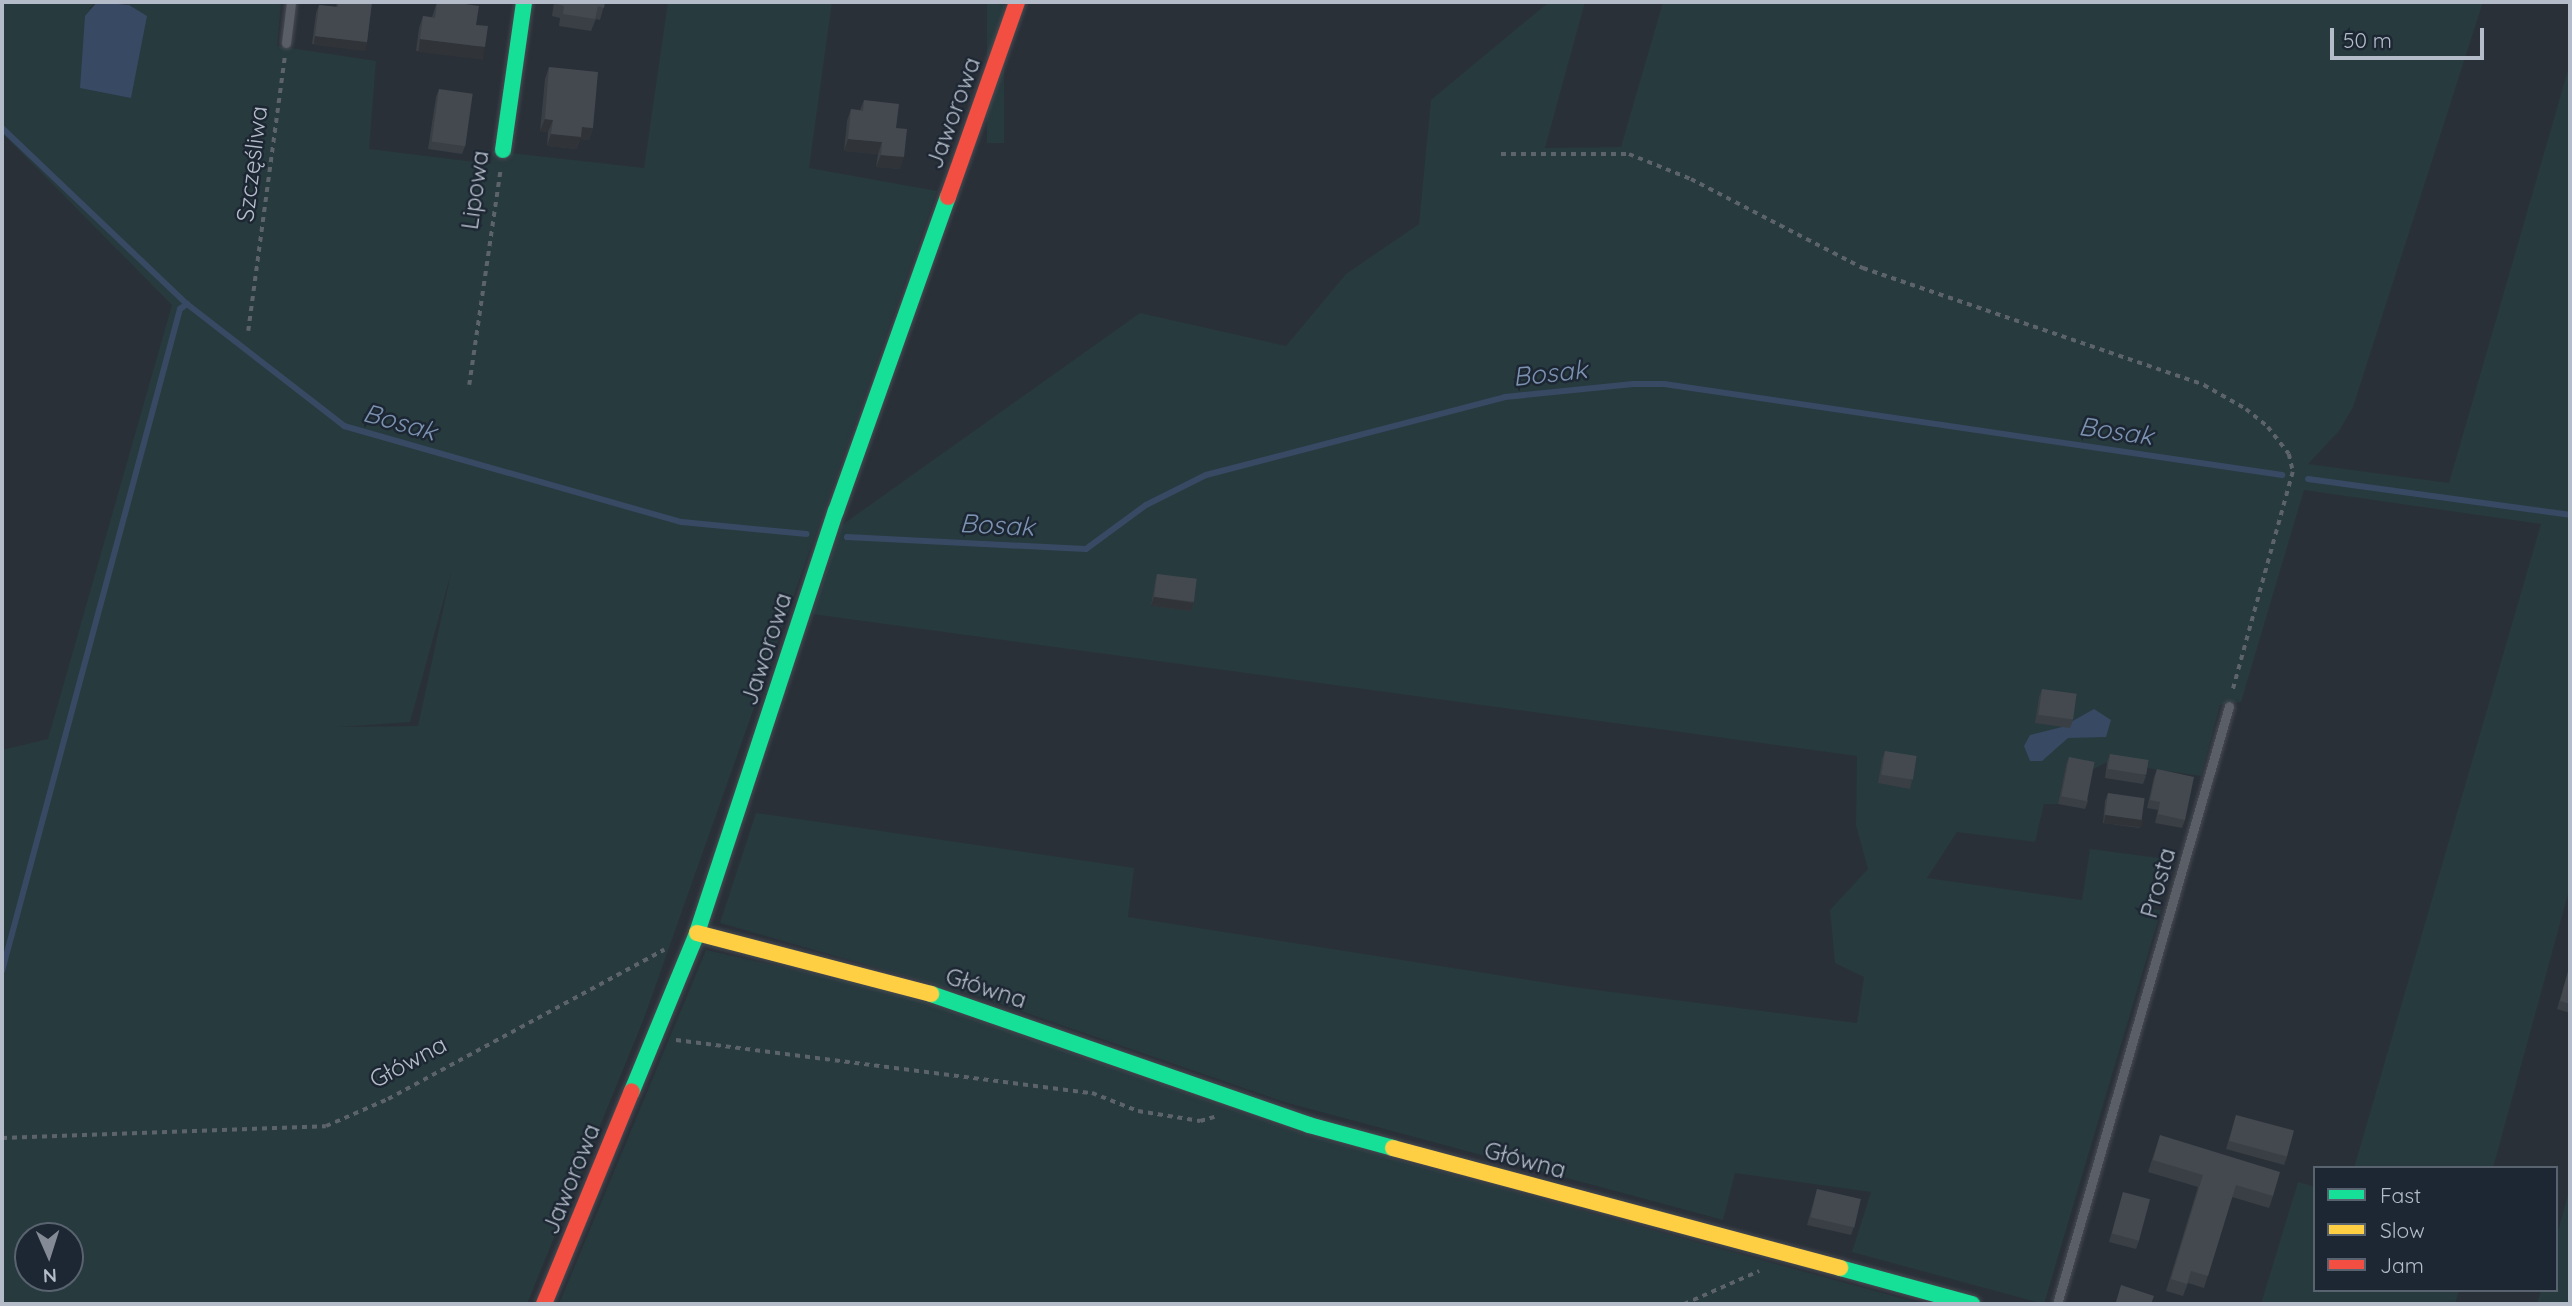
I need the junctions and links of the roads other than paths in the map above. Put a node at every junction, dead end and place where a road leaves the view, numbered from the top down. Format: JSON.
{"nodes":[{"id":1,"x":291,"y":2,"type":"edge"},
{"id":2,"x":524,"y":2,"type":"edge"},
{"id":3,"x":1017,"y":2,"type":"edge"},
{"id":4,"x":286,"y":43,"type":"road end"},
{"id":5,"x":503,"y":150,"type":"road end"},
{"id":6,"x":2229,"y":706,"type":"road end"},
{"id":7,"x":696,"y":933,"type":"junction"},
{"id":8,"x":544,"y":1304,"type":"edge"},
{"id":9,"x":1972,"y":1304,"type":"edge"},
{"id":10,"x":2057,"y":1304,"type":"edge"}],
"edges":[{"from":1,"to":4,"type":"lane"},
{"from":2,"to":5,"type":"street","name":"Lipowa"},
{"from":3,"to":7,"type":"street","name":"Jaworowa"},
{"from":6,"to":10,"type":"lane","name":"Prosta"},
{"from":7,"to":8,"type":"street","name":"Jaworowa"},
{"from":7,"to":9,"type":"street","name":"Główna"}]}
